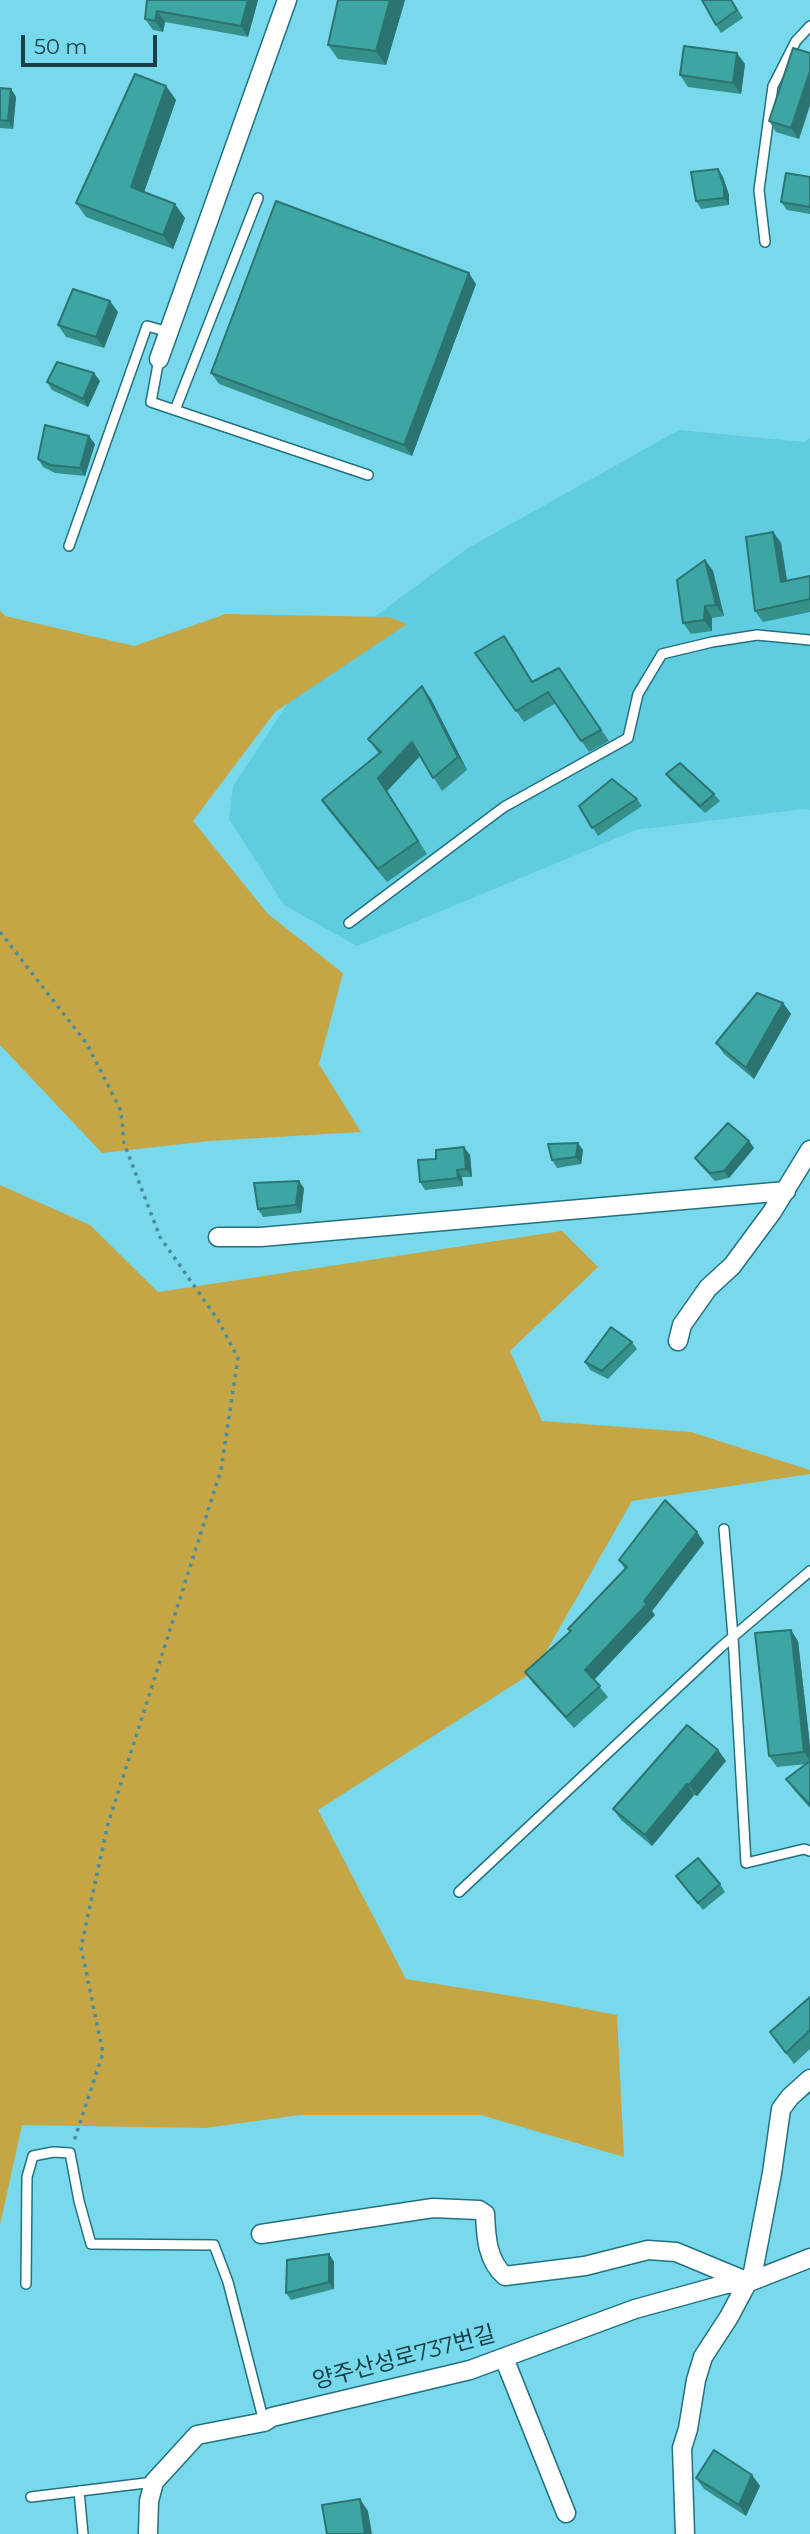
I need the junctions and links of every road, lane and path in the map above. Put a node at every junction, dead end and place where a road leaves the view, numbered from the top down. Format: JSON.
{"nodes":[{"id":1,"x":287,"y":0,"type":"edge"},
{"id":2,"x":810,"y":26,"type":"edge"},
{"id":3,"x":258,"y":198,"type":"dead end"},
{"id":4,"x":765,"y":242,"type":"dead end"},
{"id":5,"x":169,"y":332,"type":"junction"},
{"id":6,"x":159,"y":359,"type":"joint"},
{"id":7,"x":175,"y":410,"type":"junction"},
{"id":8,"x":369,"y":475,"type":"dead end"},
{"id":9,"x":69,"y":546,"type":"dead end"},
{"id":10,"x":810,"y":640,"type":"edge"},
{"id":11,"x":349,"y":923,"type":"dead end"},
{"id":12,"x":0,"y":932,"type":"edge"},
{"id":13,"x":810,"y":1150,"type":"edge"},
{"id":14,"x":786,"y":1192,"type":"junction"},
{"id":15,"x":218,"y":1237,"type":"dead end"},
{"id":16,"x":678,"y":1341,"type":"dead end"},
{"id":17,"x":724,"y":1529,"type":"dead end"},
{"id":18,"x":810,"y":1571,"type":"edge"},
{"id":19,"x":733,"y":1637,"type":"junction"},
{"id":20,"x":810,"y":1851,"type":"edge"},
{"id":21,"x":460,"y":1892,"type":"dead end"},
{"id":22,"x":810,"y":2079,"type":"edge"},
{"id":23,"x":70,"y":2153,"type":"junction"},
{"id":24,"x":261,"y":2234,"type":"dead end"},
{"id":25,"x":810,"y":2258,"type":"edge"},
{"id":26,"x":697,"y":2261,"type":"junction"},
{"id":27,"x":749,"y":2283,"type":"junction"},
{"id":28,"x":26,"y":2284,"type":"dead end"},
{"id":29,"x":691,"y":2294,"type":"junction"},
{"id":30,"x":504,"y":2358,"type":"junction"},
{"id":31,"x":264,"y":2422,"type":"junction"},
{"id":32,"x":154,"y":2482,"type":"junction"},
{"id":33,"x":79,"y":2491,"type":"junction"},
{"id":34,"x":31,"y":2497,"type":"dead end"},
{"id":35,"x":565,"y":2512,"type":"dead end"},
{"id":36,"x":83,"y":2534,"type":"edge"},
{"id":37,"x":148,"y":2534,"type":"edge"},
{"id":38,"x":685,"y":2534,"type":"edge"}],
"edges":[{"from":1,"to":5,"type":"street"},
{"from":2,"to":4,"type":"lane"},
{"from":3,"to":7,"type":"lane"},
{"from":5,"to":6,"type":"street"},
{"from":5,"to":9,"type":"lane"},
{"from":6,"to":7,"type":"lane"},
{"from":7,"to":8,"type":"lane"},
{"from":10,"to":11,"type":"lane"},
{"from":12,"to":23,"type":"path"},
{"from":13,"to":14,"type":"street"},
{"from":14,"to":15,"type":"street"},
{"from":14,"to":16,"type":"street"},
{"from":17,"to":19,"type":"lane"},
{"from":18,"to":19,"type":"lane"},
{"from":19,"to":20,"type":"lane"},
{"from":19,"to":21,"type":"lane"},
{"from":22,"to":27,"type":"street"},
{"from":23,"to":28,"type":"lane"},
{"from":23,"to":31,"type":"lane"},
{"from":24,"to":26,"type":"street"},
{"from":25,"to":27,"type":"street","name":"양주산성로737번길"},
{"from":26,"to":27,"type":"street"},
{"from":26,"to":29,"type":"street"},
{"from":27,"to":29,"type":"street","name":"양주산성로737번길"},
{"from":27,"to":38,"type":"street"},
{"from":29,"to":30,"type":"street","name":"양주산성로737번길"},
{"from":30,"to":31,"type":"street","name":"양주산성로737번길"},
{"from":30,"to":35,"type":"street"},
{"from":31,"to":32,"type":"street","name":"양주산성로737번길"},
{"from":32,"to":33,"type":"lane"},
{"from":32,"to":37,"type":"street"},
{"from":33,"to":34,"type":"lane"},
{"from":33,"to":36,"type":"lane"}]}
